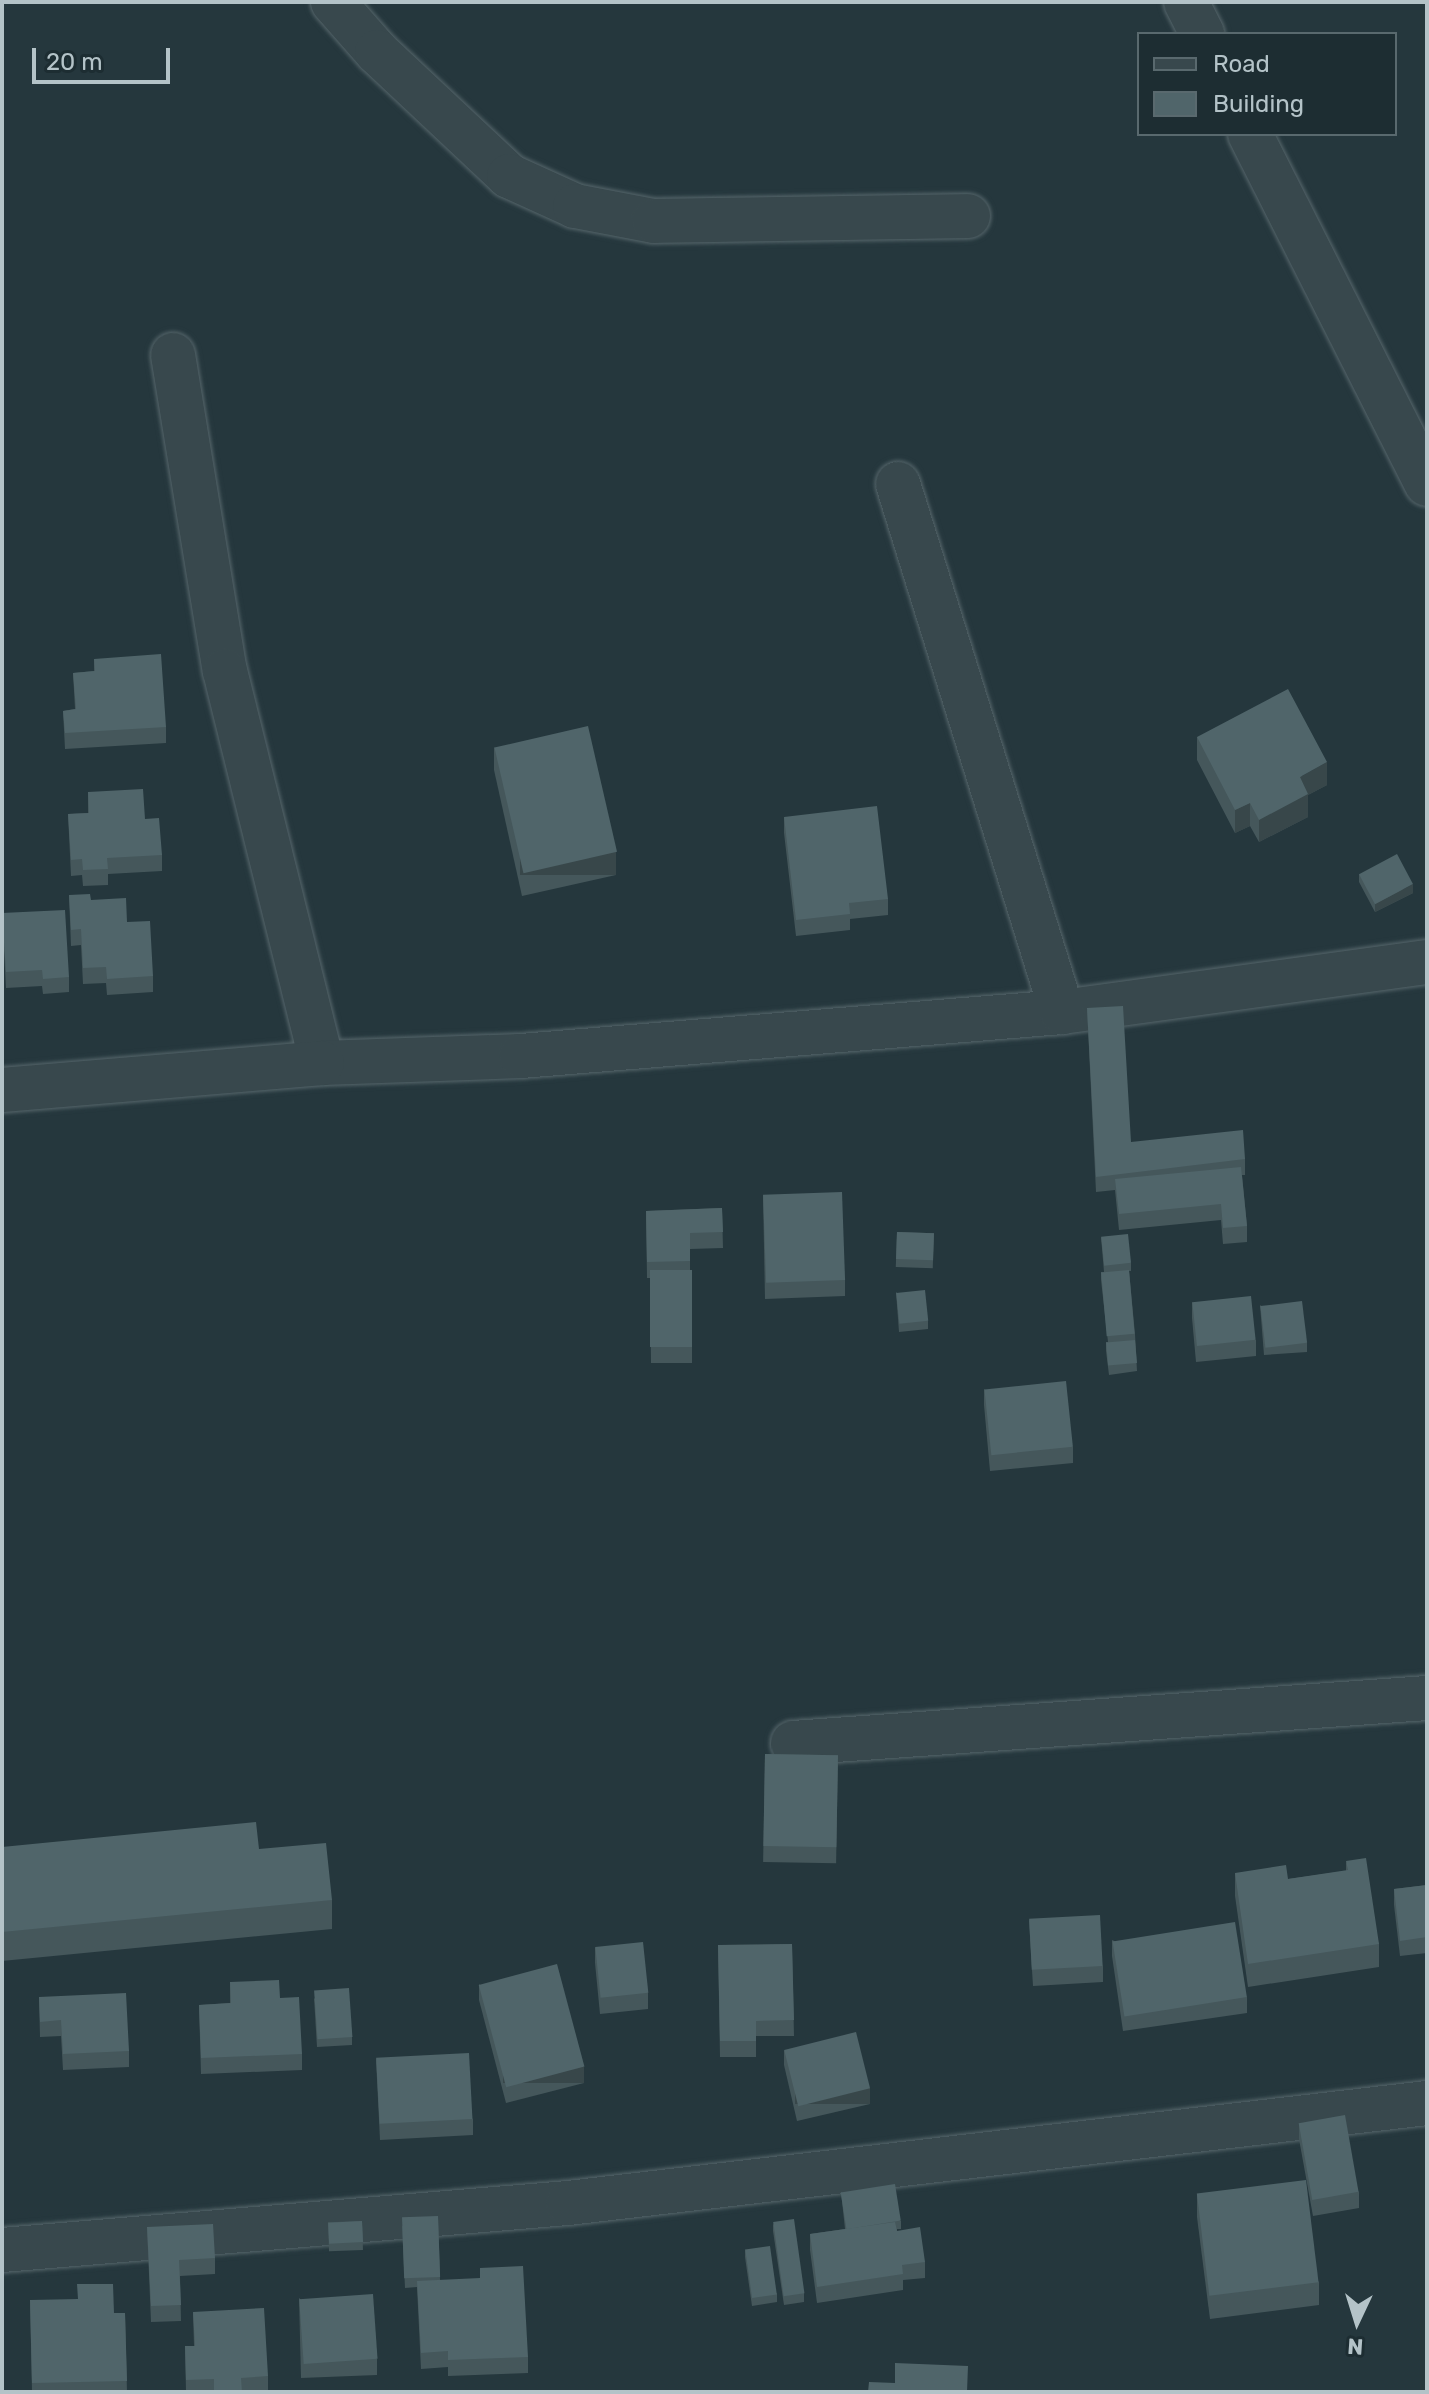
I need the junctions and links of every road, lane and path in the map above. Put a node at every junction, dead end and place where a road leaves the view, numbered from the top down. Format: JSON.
{"nodes":[{"id":1,"x":333,"y":2,"type":"edge"},
{"id":2,"x":1186,"y":2,"type":"edge"},
{"id":3,"x":1201,"y":32,"type":"edge"},
{"id":4,"x":1251,"y":136,"type":"edge"},
{"id":5,"x":968,"y":216,"type":"dead end"},
{"id":6,"x":173,"y":355,"type":"dead end"},
{"id":7,"x":898,"y":484,"type":"dead end"},
{"id":8,"x":1427,"y":484,"type":"edge"},
{"id":9,"x":1427,"y":962,"type":"edge"},
{"id":10,"x":1062,"y":1012,"type":"junction"},
{"id":11,"x":322,"y":1063,"type":"junction"},
{"id":12,"x":2,"y":1090,"type":"edge"},
{"id":13,"x":1427,"y":1698,"type":"edge"},
{"id":14,"x":793,"y":1743,"type":"dead end"},
{"id":15,"x":1427,"y":2103,"type":"edge"},
{"id":16,"x":2,"y":2250,"type":"edge"}],
"edges":[{"from":1,"to":5,"type":"street"},
{"from":2,"to":3,"type":"street"},
{"from":4,"to":8,"type":"street"},
{"from":6,"to":11,"type":"street"},
{"from":7,"to":10,"type":"street"},
{"from":9,"to":10,"type":"street"},
{"from":10,"to":11,"type":"street"},
{"from":11,"to":12,"type":"street"},
{"from":13,"to":14,"type":"street"},
{"from":15,"to":16,"type":"street"}]}
